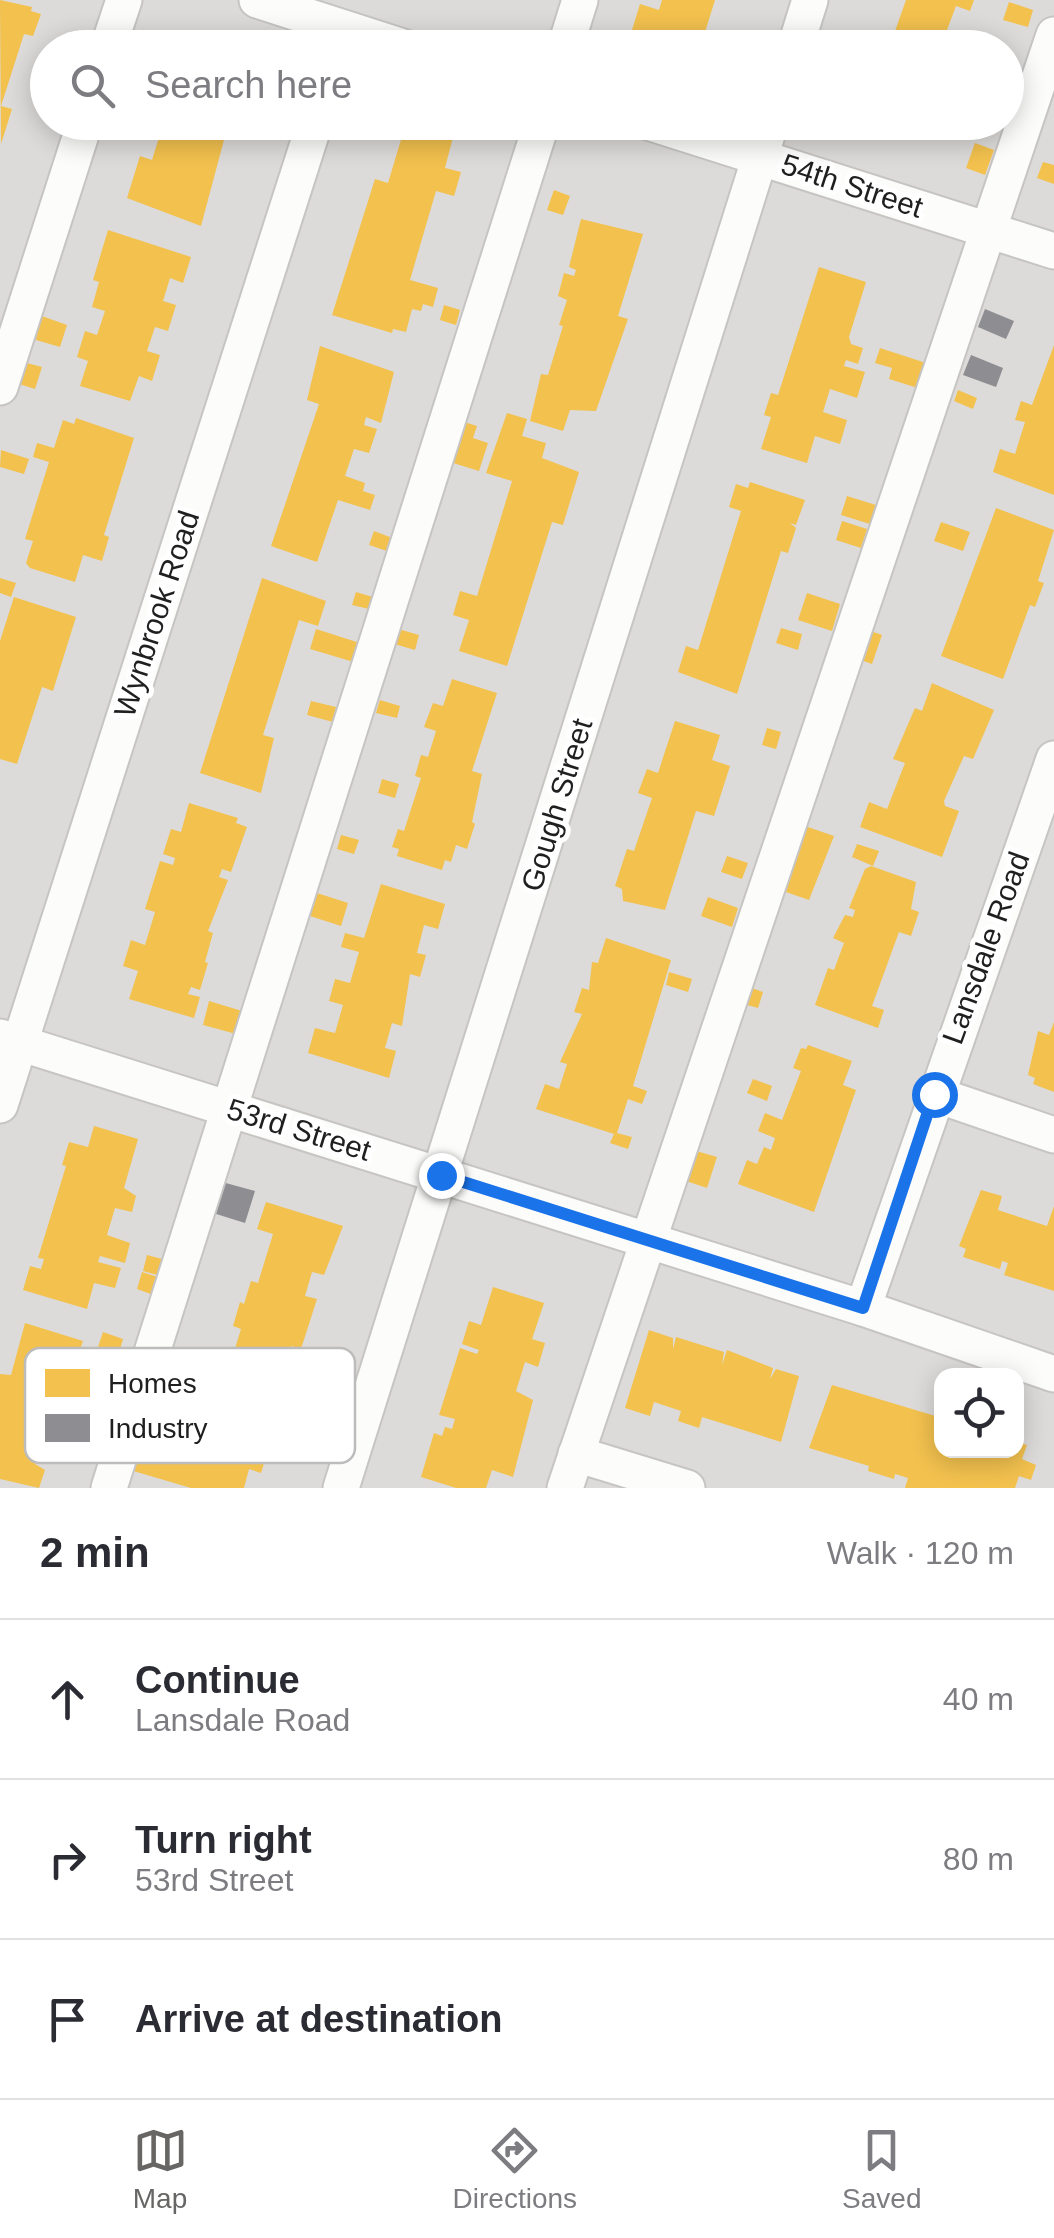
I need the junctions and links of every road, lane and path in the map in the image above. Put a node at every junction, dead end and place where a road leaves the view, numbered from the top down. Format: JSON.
{"nodes":[{"id":1,"x":124,"y":0,"type":"edge"},
{"id":2,"x":257,"y":0,"type":"edge"},
{"id":3,"x":580,"y":0,"type":"edge"},
{"id":4,"x":810,"y":0,"type":"edge"},
{"id":5,"x":346,"y":25,"type":"edge"},
{"id":6,"x":114,"y":30,"type":"edge"},
{"id":7,"x":571,"y":30,"type":"edge"},
{"id":8,"x":800,"y":30,"type":"edge"},
{"id":9,"x":1054,"y":35,"type":"edge"},
{"id":10,"x":1024,"y":122,"type":"edge"},
{"id":11,"x":78,"y":140,"type":"edge"},
{"id":12,"x":309,"y":140,"type":"edge"},
{"id":13,"x":536,"y":140,"type":"edge"},
{"id":14,"x":707,"y":140,"type":"edge"},
{"id":15,"x":765,"y":140,"type":"edge"},
{"id":16,"x":1018,"y":140,"type":"edge"},
{"id":17,"x":760,"y":156,"type":"junction"},
{"id":18,"x":987,"y":229,"type":"junction"},
{"id":19,"x":1054,"y":251,"type":"edge"},
{"id":20,"x":0,"y":387,"type":"edge"},
{"id":21,"x":1054,"y":759,"type":"edge"},
{"id":22,"x":10,"y":1040,"type":"edge"},
{"id":23,"x":934,"y":1094,"type":"junction"},
{"id":24,"x":0,"y":1105,"type":"edge"},
{"id":25,"x":230,"y":1109,"type":"junction"},
{"id":26,"x":1054,"y":1135,"type":"edge"},
{"id":27,"x":441,"y":1175,"type":"junction"},
{"id":28,"x":646,"y":1240,"type":"junction"},
{"id":29,"x":863,"y":1308,"type":"junction"},
{"id":30,"x":154,"y":1348,"type":"edge"},
{"id":31,"x":1054,"y":1374,"type":"edge"},
{"id":32,"x":355,"y":1444,"type":"edge"},
{"id":33,"x":576,"y":1454,"type":"junction"},
{"id":34,"x":117,"y":1463,"type":"edge"},
{"id":35,"x":349,"y":1463,"type":"edge"},
{"id":36,"x":109,"y":1488,"type":"edge"},
{"id":37,"x":341,"y":1488,"type":"edge"},
{"id":38,"x":565,"y":1488,"type":"edge"},
{"id":39,"x":687,"y":1488,"type":"edge"}],
"edges":[{"from":1,"to":6,"type":"street"},
{"from":2,"to":5,"type":"street"},
{"from":3,"to":7,"type":"street"},
{"from":4,"to":8,"type":"street"},
{"from":9,"to":10,"type":"street"},
{"from":11,"to":20,"type":"street"},
{"from":12,"to":22,"type":"street","name":"Wynbrook Road"},
{"from":13,"to":25,"type":"street"},
{"from":14,"to":17,"type":"street","name":"54th Street"},
{"from":15,"to":17,"type":"street","name":"Gough Street"},
{"from":16,"to":18,"type":"street"},
{"from":17,"to":18,"type":"street","name":"54th Street"},
{"from":17,"to":27,"type":"street","name":"Gough Street"},
{"from":18,"to":19,"type":"street","name":"54th Street"},
{"from":18,"to":28,"type":"street"},
{"from":21,"to":23,"type":"street","name":"Lansdale Road"},
{"from":22,"to":24,"type":"street","name":"Wynbrook Road"},
{"from":22,"to":25,"type":"street","name":"53rd Street"},
{"from":23,"to":26,"type":"street"},
{"from":23,"to":29,"type":"street","name":"Lansdale Road"},
{"from":25,"to":27,"type":"street","name":"53rd Street"},
{"from":25,"to":30,"type":"street"},
{"from":27,"to":28,"type":"street","name":"53rd Street"},
{"from":27,"to":32,"type":"street","name":"Gough Street"},
{"from":28,"to":29,"type":"street","name":"53rd Street"},
{"from":28,"to":33,"type":"street"},
{"from":29,"to":31,"type":"street","name":"53rd Street"},
{"from":33,"to":38,"type":"street"},
{"from":33,"to":39,"type":"street"},
{"from":34,"to":36,"type":"street"},
{"from":35,"to":37,"type":"street","name":"Gough Street"}]}
